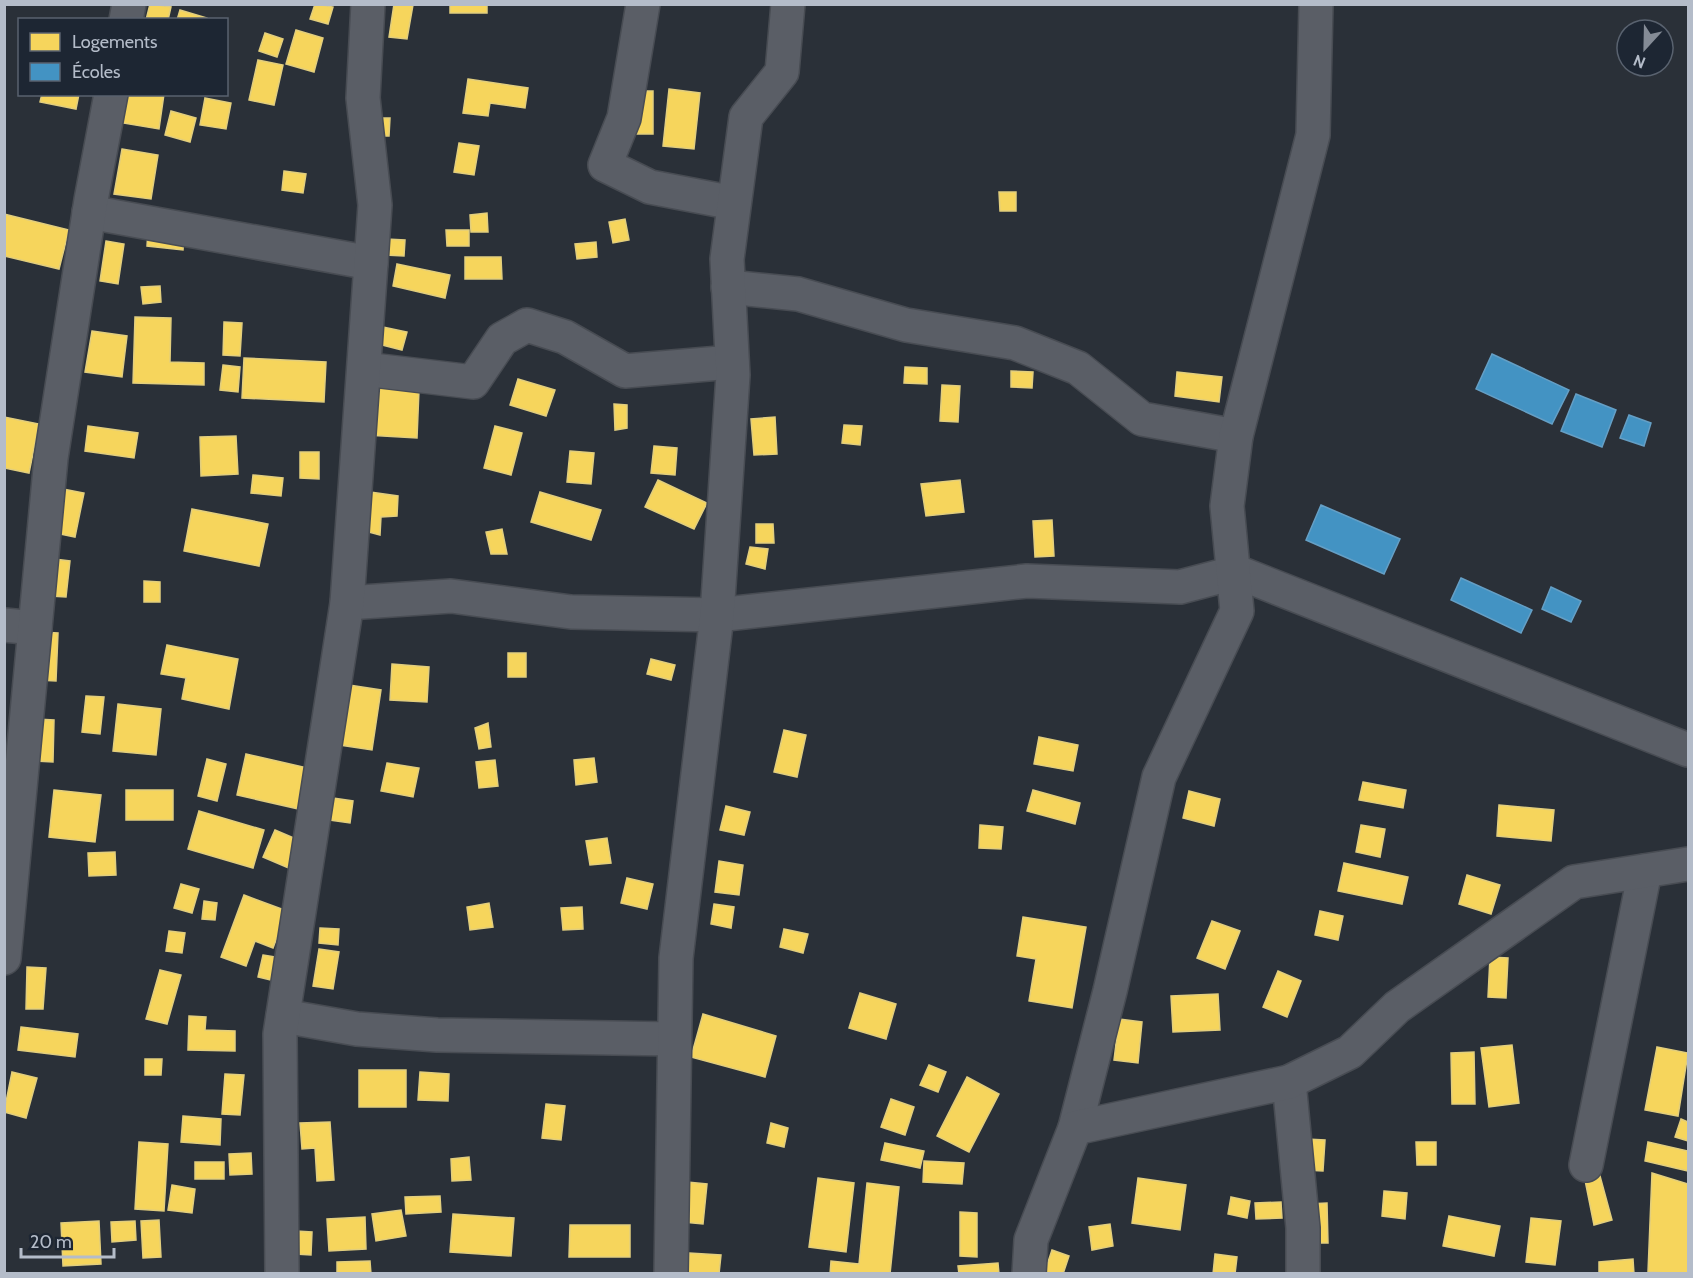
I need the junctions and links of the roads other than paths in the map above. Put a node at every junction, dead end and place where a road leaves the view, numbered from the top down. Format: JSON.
{"nodes":[{"id":1,"x":368,"y":4,"type":"edge"},
{"id":2,"x":643,"y":4,"type":"edge"},
{"id":3,"x":788,"y":4,"type":"edge"},
{"id":4,"x":1316,"y":4,"type":"edge"},
{"id":5,"x":111,"y":96,"type":"edge"},
{"id":6,"x":734,"y":203,"type":"junction"},
{"id":7,"x":89,"y":212,"type":"junction"},
{"id":8,"x":371,"y":263,"type":"junction"},
{"id":9,"x":728,"y":287,"type":"junction"},
{"id":10,"x":732,"y":362,"type":"junction"},
{"id":11,"x":364,"y":369,"type":"junction"},
{"id":12,"x":1236,"y":436,"type":"junction"},
{"id":13,"x":1233,"y":573,"type":"junction"},
{"id":14,"x":347,"y":603,"type":"junction"},
{"id":15,"x":717,"y":615,"type":"junction"},
{"id":16,"x":20,"y":627,"type":"edge"},
{"id":17,"x":1689,"y":750,"type":"edge"},
{"id":18,"x":1689,"y":864,"type":"edge"},
{"id":19,"x":1646,"y":871,"type":"junction"},
{"id":20,"x":4,"y":958,"type":"edge"},
{"id":21,"x":283,"y":1016,"type":"junction"},
{"id":22,"x":674,"y":1039,"type":"junction"},
{"id":23,"x":1289,"y":1082,"type":"junction"},
{"id":24,"x":1075,"y":1128,"type":"junction"},
{"id":25,"x":1586,"y":1165,"type":"dead end"},
{"id":26,"x":282,"y":1274,"type":"edge"},
{"id":27,"x":671,"y":1274,"type":"edge"},
{"id":28,"x":1029,"y":1274,"type":"edge"},
{"id":29,"x":1303,"y":1274,"type":"edge"}],
"edges":[{"from":1,"to":8,"type":"street"},
{"from":2,"to":6,"type":"street"},
{"from":3,"to":6,"type":"street"},
{"from":4,"to":12,"type":"street"},
{"from":5,"to":7,"type":"street"},
{"from":6,"to":9,"type":"street"},
{"from":7,"to":8,"type":"street"},
{"from":7,"to":16,"type":"street"},
{"from":8,"to":11,"type":"street"},
{"from":9,"to":10,"type":"street"},
{"from":9,"to":12,"type":"street"},
{"from":10,"to":11,"type":"street"},
{"from":10,"to":15,"type":"street"},
{"from":11,"to":14,"type":"street"},
{"from":12,"to":13,"type":"street"},
{"from":13,"to":15,"type":"street"},
{"from":13,"to":17,"type":"street"},
{"from":13,"to":24,"type":"street"},
{"from":14,"to":15,"type":"street"},
{"from":14,"to":21,"type":"street"},
{"from":15,"to":22,"type":"street"},
{"from":16,"to":20,"type":"street"},
{"from":18,"to":19,"type":"street"},
{"from":19,"to":23,"type":"street"},
{"from":19,"to":25,"type":"street"},
{"from":21,"to":22,"type":"street"},
{"from":21,"to":26,"type":"street"},
{"from":22,"to":27,"type":"street"},
{"from":23,"to":24,"type":"street"},
{"from":23,"to":29,"type":"street"},
{"from":24,"to":28,"type":"street"}]}
